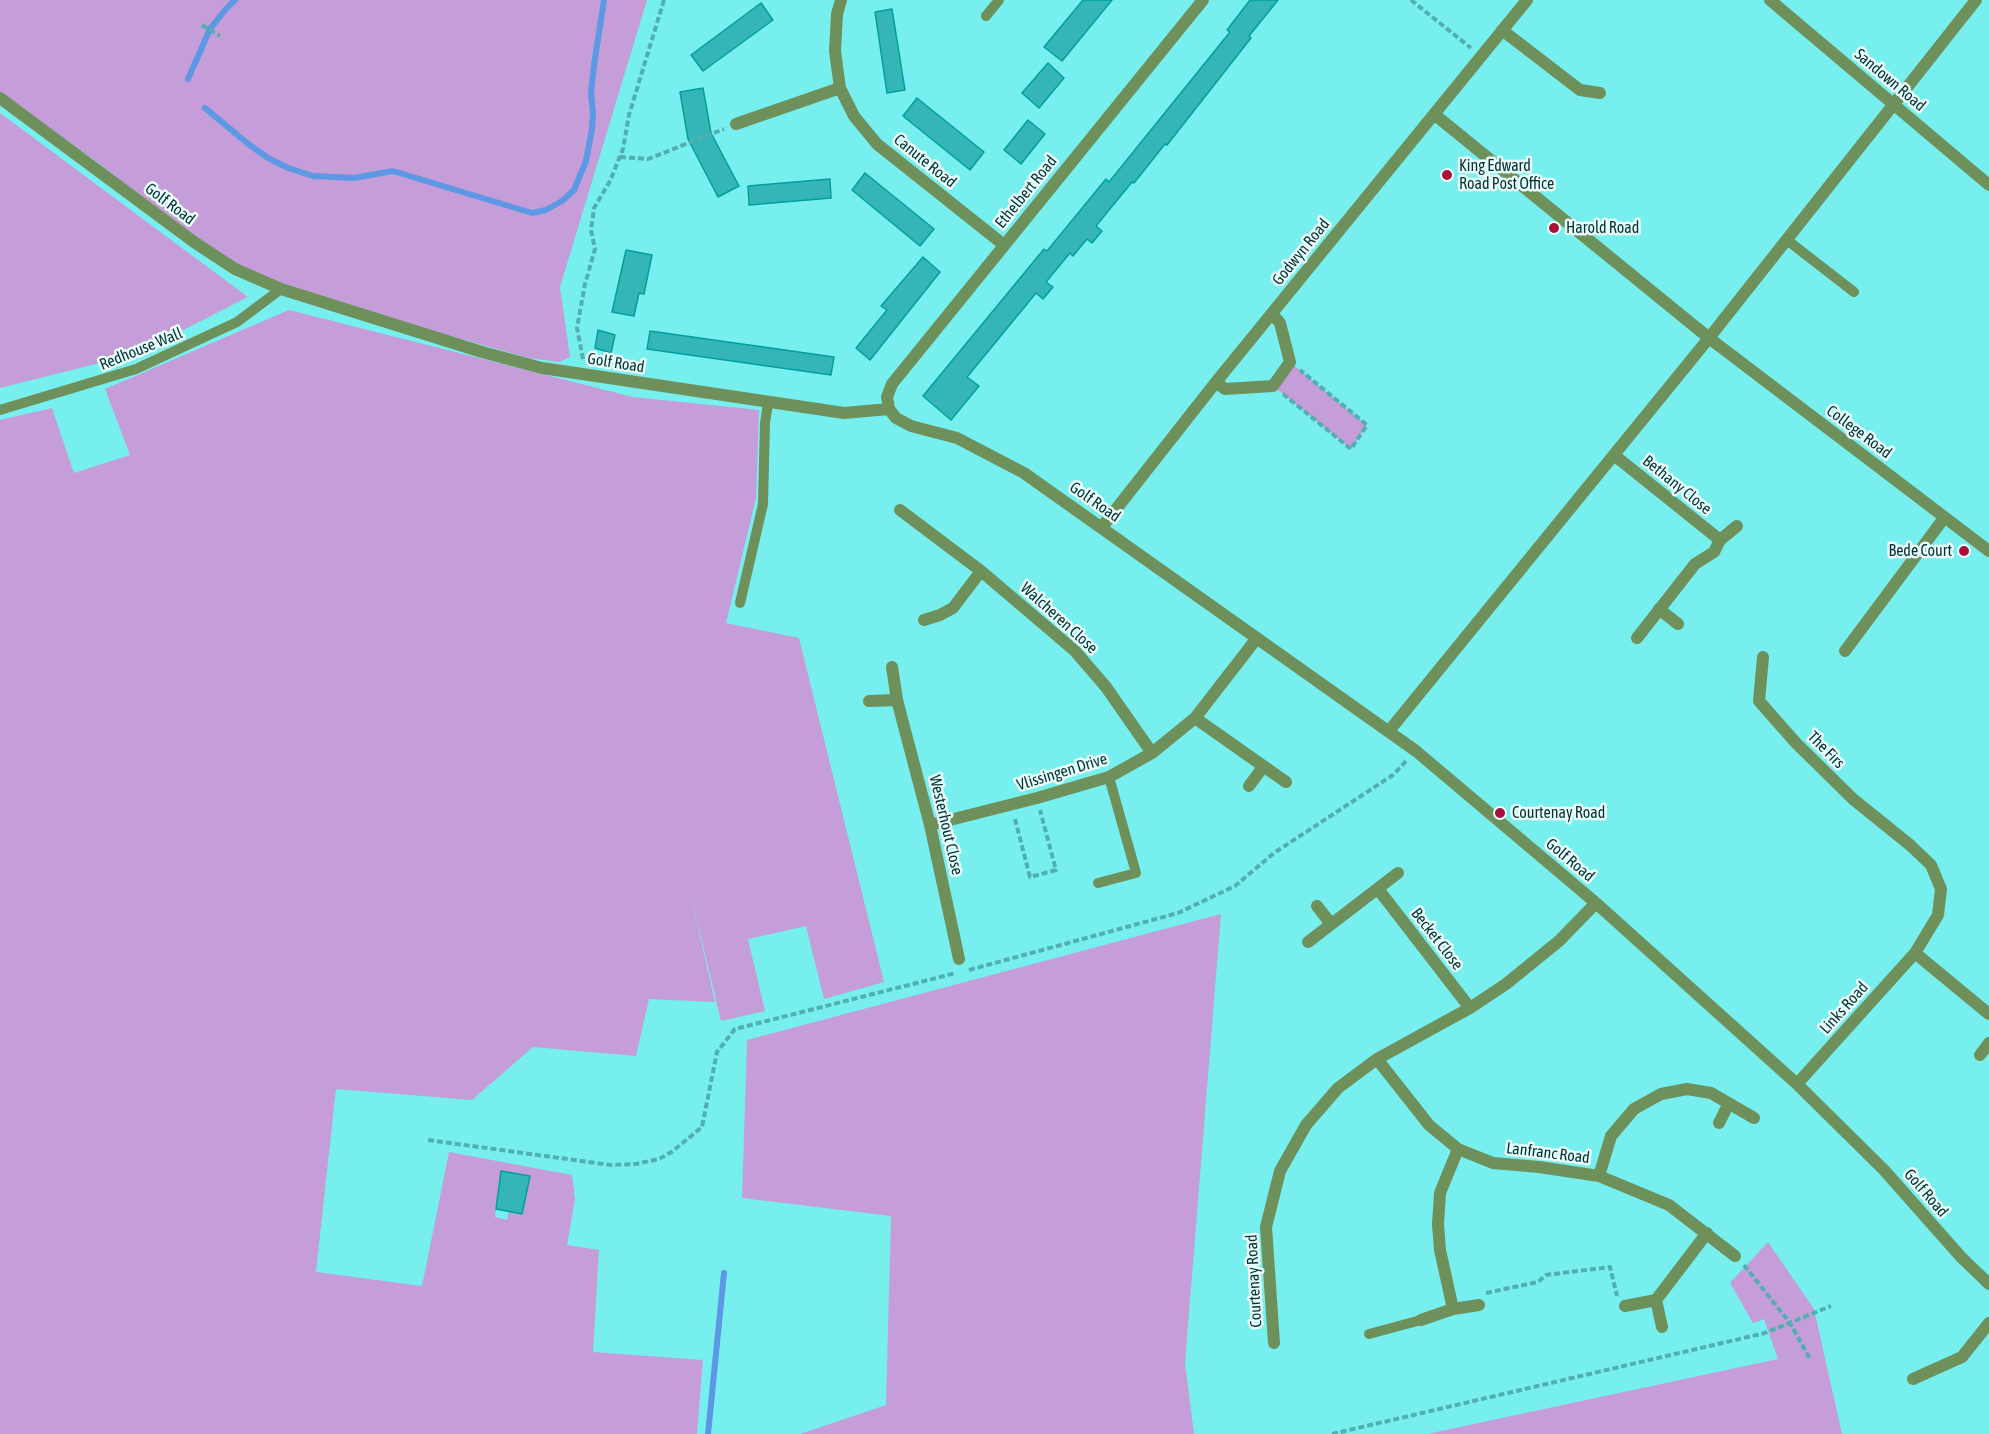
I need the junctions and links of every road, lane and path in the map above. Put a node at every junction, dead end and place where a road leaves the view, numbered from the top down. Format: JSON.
{"nodes":[{"id":1,"x":664,"y":0,"type":"edge"},
{"id":2,"x":841,"y":0,"type":"edge"},
{"id":3,"x":999,"y":0,"type":"edge"},
{"id":4,"x":1203,"y":0,"type":"edge"},
{"id":5,"x":1412,"y":0,"type":"edge"},
{"id":6,"x":1527,"y":0,"type":"edge"},
{"id":7,"x":1770,"y":0,"type":"edge"},
{"id":8,"x":1976,"y":0,"type":"edge"},
{"id":9,"x":986,"y":16,"type":"dead end"},
{"id":10,"x":202,"y":25,"type":"dead end"},
{"id":11,"x":1502,"y":30,"type":"junction"},
{"id":12,"x":220,"y":36,"type":"dead end"},
{"id":13,"x":1481,"y":56,"type":"junction"},
{"id":14,"x":840,"y":88,"type":"junction"},
{"id":15,"x":1600,"y":93,"type":"dead end"},
{"id":16,"x":0,"y":98,"type":"edge"},
{"id":17,"x":1893,"y":105,"type":"junction"},
{"id":18,"x":1434,"y":114,"type":"junction"},
{"id":19,"x":736,"y":124,"type":"joint"},
{"id":20,"x":620,"y":156,"type":"junction"},
{"id":21,"x":1989,"y":185,"type":"edge"},
{"id":22,"x":1787,"y":240,"type":"junction"},
{"id":23,"x":1004,"y":245,"type":"junction"},
{"id":24,"x":280,"y":290,"type":"junction"},
{"id":25,"x":1854,"y":292,"type":"dead end"},
{"id":26,"x":1272,"y":314,"type":"junction"},
{"id":27,"x":1709,"y":338,"type":"junction"},
{"id":28,"x":1290,"y":362,"type":"junction"},
{"id":29,"x":586,"y":375,"type":"junction"},
{"id":30,"x":1216,"y":382,"type":"junction"},
{"id":31,"x":1273,"y":386,"type":"junction"},
{"id":32,"x":768,"y":403,"type":"junction"},
{"id":33,"x":889,"y":409,"type":"junction"},
{"id":34,"x":0,"y":410,"type":"edge"},
{"id":35,"x":1614,"y":455,"type":"junction"},
{"id":36,"x":900,"y":510,"type":"dead end"},
{"id":37,"x":1944,"y":518,"type":"junction"},
{"id":38,"x":1737,"y":526,"type":"dead end"},
{"id":39,"x":1102,"y":527,"type":"junction"},
{"id":40,"x":1720,"y":540,"type":"junction"},
{"id":41,"x":1989,"y":551,"type":"edge"},
{"id":42,"x":981,"y":571,"type":"junction"},
{"id":43,"x":740,"y":603,"type":"dead end"},
{"id":44,"x":1659,"y":609,"type":"junction"},
{"id":45,"x":924,"y":620,"type":"dead end"},
{"id":46,"x":1678,"y":624,"type":"dead end"},
{"id":47,"x":1257,"y":638,"type":"junction"},
{"id":48,"x":1637,"y":638,"type":"dead end"},
{"id":49,"x":1845,"y":651,"type":"dead end"},
{"id":50,"x":1763,"y":657,"type":"dead end"},
{"id":51,"x":892,"y":667,"type":"dead end"},
{"id":52,"x":897,"y":700,"type":"junction"},
{"id":53,"x":869,"y":701,"type":"dead end"},
{"id":54,"x":1194,"y":718,"type":"junction"},
{"id":55,"x":1389,"y":731,"type":"junction"},
{"id":56,"x":1416,"y":751,"type":"junction"},
{"id":57,"x":1152,"y":753,"type":"junction"},
{"id":58,"x":1263,"y":767,"type":"junction"},
{"id":59,"x":1109,"y":777,"type":"junction"},
{"id":60,"x":1286,"y":782,"type":"dead end"},
{"id":61,"x":1249,"y":786,"type":"dead end"},
{"id":62,"x":1037,"y":798,"type":"junction"},
{"id":63,"x":1011,"y":805,"type":"junction"},
{"id":64,"x":930,"y":825,"type":"junction"},
{"id":65,"x":1910,"y":845,"type":"joint"},
{"id":66,"x":1398,"y":873,"type":"dead end"},
{"id":67,"x":1098,"y":884,"type":"dead end"},
{"id":68,"x":1378,"y":890,"type":"junction"},
{"id":69,"x":1596,"y":903,"type":"junction"},
{"id":70,"x":1317,"y":906,"type":"dead end"},
{"id":71,"x":1332,"y":924,"type":"junction"},
{"id":72,"x":1308,"y":942,"type":"dead end"},
{"id":73,"x":1915,"y":953,"type":"junction"},
{"id":74,"x":960,"y":959,"type":"dead end"},
{"id":75,"x":1470,"y":1008,"type":"junction"},
{"id":76,"x":1989,"y":1014,"type":"edge"},
{"id":77,"x":1989,"y":1043,"type":"edge"},
{"id":78,"x":1980,"y":1055,"type":"dead end"},
{"id":79,"x":1377,"y":1059,"type":"junction"},
{"id":80,"x":1797,"y":1084,"type":"junction"},
{"id":81,"x":1729,"y":1103,"type":"junction"},
{"id":82,"x":1754,"y":1118,"type":"dead end"},
{"id":83,"x":1719,"y":1123,"type":"dead end"},
{"id":84,"x":428,"y":1140,"type":"dead end"},
{"id":85,"x":1458,"y":1149,"type":"junction"},
{"id":86,"x":1599,"y":1176,"type":"junction"},
{"id":87,"x":1707,"y":1233,"type":"junction"},
{"id":88,"x":1736,"y":1256,"type":"joint"},
{"id":89,"x":1989,"y":1284,"type":"edge"},
{"id":90,"x":1656,"y":1300,"type":"junction"},
{"id":91,"x":1479,"y":1305,"type":"joint"},
{"id":92,"x":1625,"y":1306,"type":"joint"},
{"id":93,"x":1831,"y":1306,"type":"dead end"},
{"id":94,"x":1453,"y":1309,"type":"junction"},
{"id":95,"x":1421,"y":1320,"type":"joint"},
{"id":96,"x":1790,"y":1323,"type":"junction"},
{"id":97,"x":1989,"y":1323,"type":"edge"},
{"id":98,"x":1662,"y":1328,"type":"dead end"},
{"id":99,"x":1369,"y":1334,"type":"dead end"},
{"id":100,"x":1274,"y":1343,"type":"dead end"},
{"id":101,"x":1810,"y":1359,"type":"dead end"},
{"id":102,"x":1913,"y":1379,"type":"dead end"},
{"id":103,"x":1332,"y":1434,"type":"edge"}],
"edges":[{"from":1,"to":20,"type":"path"},
{"from":2,"to":14,"type":"street","name":"Canute Road"},
{"from":3,"to":9,"type":"lane"},
{"from":4,"to":23,"type":"street","name":"Ethelbert Road"},
{"from":5,"to":13,"type":"path"},
{"from":6,"to":11,"type":"street","name":"Godwyn Road"},
{"from":7,"to":17,"type":"street","name":"Sandown Road"},
{"from":8,"to":17,"type":"street"},
{"from":10,"to":12,"type":"path"},
{"from":11,"to":13,"type":"street","name":"Godwyn Road"},
{"from":11,"to":15,"type":"street"},
{"from":13,"to":18,"type":"street","name":"Godwyn Road"},
{"from":14,"to":19,"type":"street"},
{"from":14,"to":23,"type":"street","name":"Canute Road"},
{"from":16,"to":24,"type":"street","name":"Golf Road"},
{"from":17,"to":21,"type":"street","name":"Sandown Road"},
{"from":17,"to":22,"type":"street"},
{"from":18,"to":26,"type":"street","name":"Godwyn Road"},
{"from":18,"to":27,"type":"street","name":"College Road"},
{"from":19,"to":20,"type":"path"},
{"from":20,"to":29,"type":"path"},
{"from":22,"to":25,"type":"lane"},
{"from":22,"to":27,"type":"street"},
{"from":23,"to":33,"type":"street","name":"Ethelbert Road"},
{"from":24,"to":29,"type":"street","name":"Golf Road"},
{"from":24,"to":34,"type":"lane","name":"Redhouse Wall"},
{"from":26,"to":28,"type":"street"},
{"from":26,"to":30,"type":"street","name":"Godwyn Road"},
{"from":27,"to":35,"type":"street"},
{"from":27,"to":37,"type":"street","name":"College Road"},
{"from":28,"to":31,"type":"street"},
{"from":28,"to":31,"type":"path"},
{"from":29,"to":32,"type":"street","name":"Golf Road"},
{"from":30,"to":31,"type":"street"},
{"from":30,"to":39,"type":"street","name":"Godwyn Road"},
{"from":32,"to":33,"type":"street","name":"Golf Road"},
{"from":32,"to":43,"type":"lane"},
{"from":33,"to":39,"type":"street","name":"Golf Road"},
{"from":35,"to":40,"type":"street","name":"Bethany Close"},
{"from":35,"to":55,"type":"street"},
{"from":36,"to":42,"type":"street","name":"Walcheren Close"},
{"from":37,"to":41,"type":"street","name":"College Road"},
{"from":37,"to":49,"type":"street"},
{"from":38,"to":40,"type":"street"},
{"from":39,"to":47,"type":"street","name":"Golf Road"},
{"from":40,"to":44,"type":"street"},
{"from":42,"to":45,"type":"street"},
{"from":42,"to":57,"type":"street","name":"Walcheren Close"},
{"from":44,"to":46,"type":"street"},
{"from":44,"to":48,"type":"street"},
{"from":47,"to":54,"type":"street","name":"Vlissingen Drive"},
{"from":47,"to":55,"type":"street","name":"Golf Road"},
{"from":50,"to":65,"type":"street","name":"The Firs"},
{"from":51,"to":52,"type":"street","name":"Westerhout Close"},
{"from":52,"to":53,"type":"street"},
{"from":52,"to":64,"type":"street","name":"Westerhout Close"},
{"from":54,"to":57,"type":"street","name":"Vlissingen Drive"},
{"from":54,"to":58,"type":"street"},
{"from":55,"to":56,"type":"street","name":"Golf Road"},
{"from":56,"to":69,"type":"street","name":"Golf Road"},
{"from":56,"to":84,"type":"path"},
{"from":57,"to":59,"type":"street","name":"Vlissingen Drive"},
{"from":58,"to":60,"type":"street"},
{"from":58,"to":61,"type":"street"},
{"from":59,"to":62,"type":"street","name":"Vlissingen Drive"},
{"from":59,"to":67,"type":"lane"},
{"from":62,"to":63,"type":"street","name":"Vlissingen Drive"},
{"from":62,"to":63,"type":"path"},
{"from":63,"to":64,"type":"street","name":"Vlissingen Drive"},
{"from":64,"to":74,"type":"street","name":"Westerhout Close"},
{"from":65,"to":73,"type":"street","name":"Links Road"},
{"from":66,"to":68,"type":"street"},
{"from":68,"to":71,"type":"street"},
{"from":68,"to":75,"type":"street","name":"Becket Close"},
{"from":69,"to":75,"type":"street","name":"Courtenay Road"},
{"from":69,"to":80,"type":"street","name":"Golf Road"},
{"from":70,"to":71,"type":"street"},
{"from":71,"to":72,"type":"street"},
{"from":73,"to":76,"type":"street"},
{"from":73,"to":80,"type":"street","name":"Links Road"},
{"from":75,"to":79,"type":"street","name":"Courtenay Road"},
{"from":77,"to":78,"type":"street"},
{"from":79,"to":85,"type":"street","name":"Lanfranc Road"},
{"from":79,"to":100,"type":"street","name":"Courtenay Road"},
{"from":80,"to":89,"type":"street","name":"Golf Road"},
{"from":81,"to":82,"type":"street"},
{"from":81,"to":83,"type":"street"},
{"from":81,"to":86,"type":"street"},
{"from":85,"to":86,"type":"street","name":"Lanfranc Road"},
{"from":85,"to":94,"type":"street"},
{"from":86,"to":87,"type":"street","name":"Lanfranc Road"},
{"from":87,"to":88,"type":"street","name":"Lanfranc Road"},
{"from":87,"to":90,"type":"street"},
{"from":88,"to":96,"type":"path"},
{"from":90,"to":92,"type":"street"},
{"from":90,"to":98,"type":"street"},
{"from":91,"to":92,"type":"path"},
{"from":91,"to":94,"type":"street"},
{"from":93,"to":96,"type":"path"},
{"from":94,"to":95,"type":"street"},
{"from":95,"to":99,"type":"lane"},
{"from":96,"to":101,"type":"path"},
{"from":96,"to":103,"type":"path"},
{"from":97,"to":102,"type":"street"}]}
